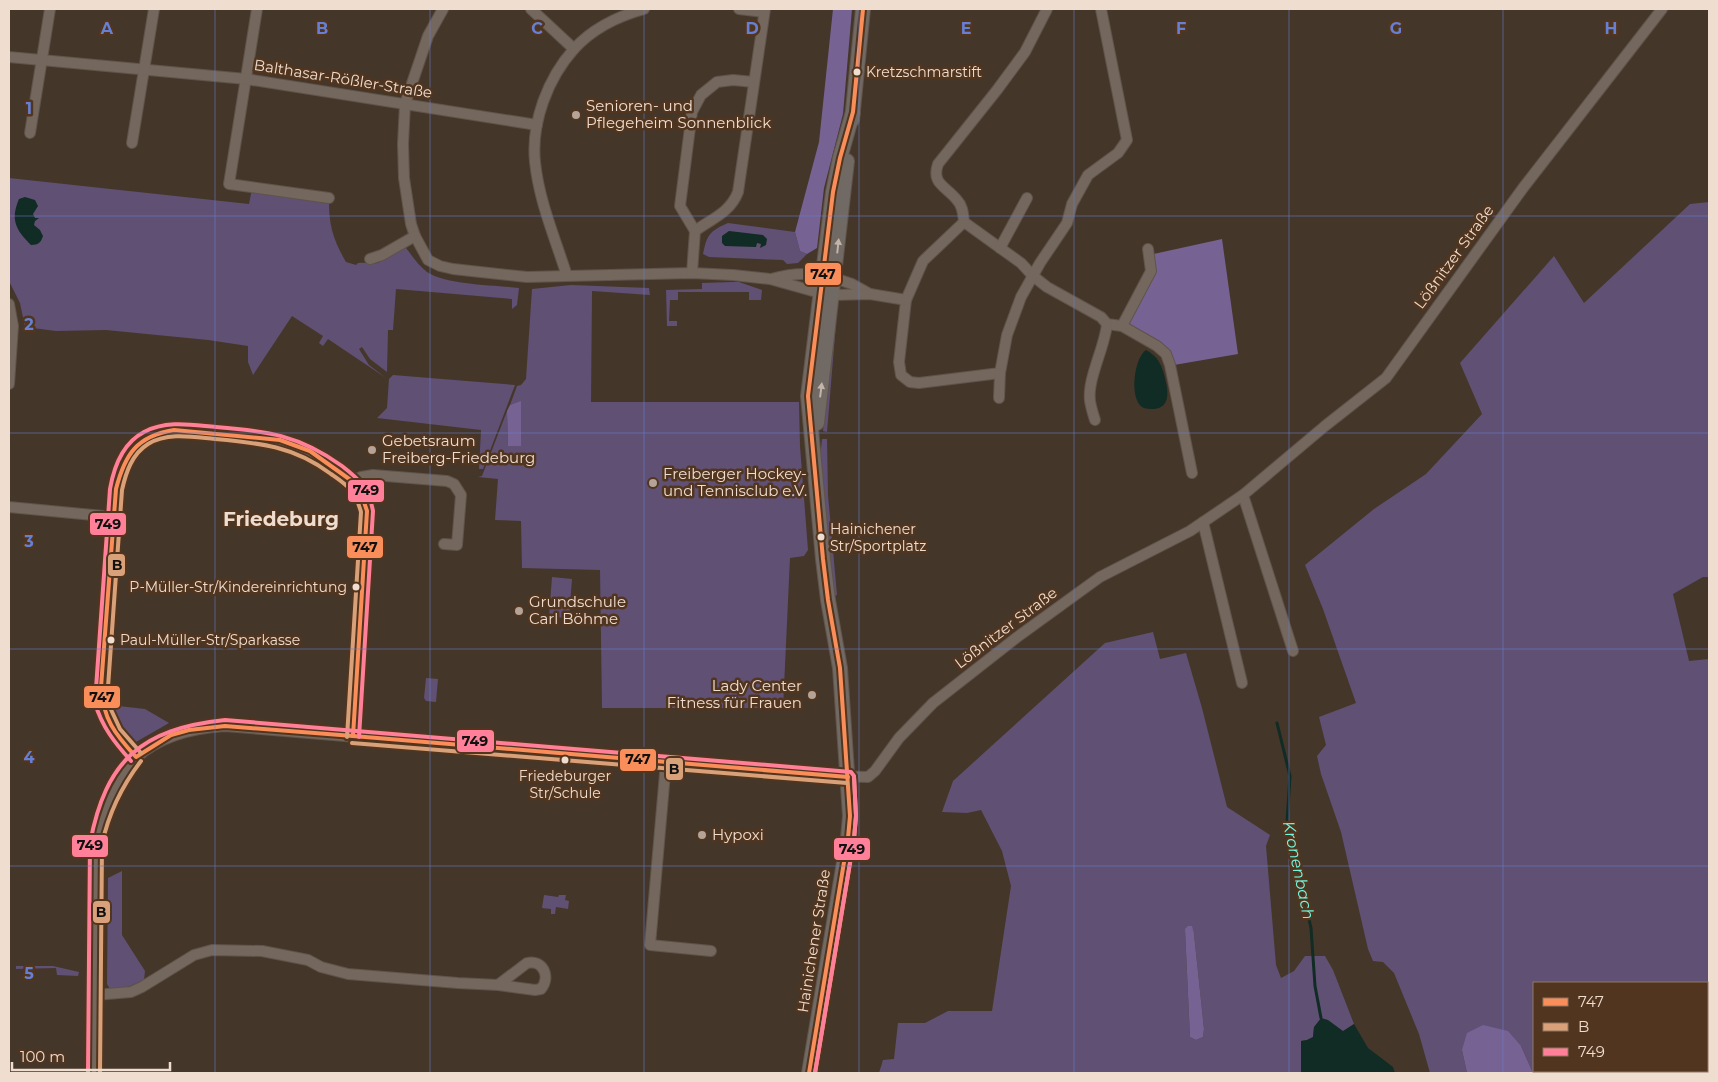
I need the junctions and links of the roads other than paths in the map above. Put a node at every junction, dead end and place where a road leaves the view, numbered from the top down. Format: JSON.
{"nodes":[{"id":1,"x":50,"y":9,"type":"edge"},
{"id":2,"x":154,"y":9,"type":"edge"},
{"id":3,"x":257,"y":9,"type":"edge"},
{"id":4,"x":443,"y":9,"type":"edge"},
{"id":5,"x":531,"y":9,"type":"edge"},
{"id":6,"x":644,"y":9,"type":"edge"},
{"id":7,"x":739,"y":9,"type":"edge"},
{"id":8,"x":863,"y":9,"type":"edge"},
{"id":9,"x":1047,"y":9,"type":"edge"},
{"id":10,"x":1101,"y":9,"type":"edge"},
{"id":11,"x":1662,"y":9,"type":"edge"},
{"id":12,"x":765,"y":10,"type":"edge"},
{"id":13,"x":574,"y":48,"type":"junction"},
{"id":14,"x":9,"y":57,"type":"edge"},
{"id":15,"x":42,"y":61,"type":"junction"},
{"id":16,"x":144,"y":69,"type":"junction"},
{"id":17,"x":246,"y":79,"type":"junction"},
{"id":18,"x":754,"y":82,"type":"junction"},
{"id":19,"x":405,"y":104,"type":"junction"},
{"id":20,"x":537,"y":125,"type":"junction"},
{"id":21,"x":30,"y":133,"type":"dead end"},
{"id":22,"x":132,"y":143,"type":"dead end"},
{"id":23,"x":329,"y":198,"type":"dead end"},
{"id":24,"x":1027,"y":198,"type":"dead end"},
{"id":25,"x":964,"y":222,"type":"junction"},
{"id":26,"x":695,"y":231,"type":"junction"},
{"id":27,"x":415,"y":236,"type":"junction"},
{"id":28,"x":1000,"y":248,"type":"junction"},
{"id":29,"x":1148,"y":249,"type":"dead end"},
{"id":30,"x":370,"y":259,"type":"dead end"},
{"id":31,"x":692,"y":273,"type":"junction"},
{"id":32,"x":567,"y":276,"type":"junction"},
{"id":33,"x":1033,"y":276,"type":"junction"},
{"id":34,"x":829,"y":277,"type":"junction"},
{"id":35,"x":770,"y":279,"type":"junction"},
{"id":36,"x":826,"y":294,"type":"junction"},
{"id":37,"x":870,"y":294,"type":"junction"},
{"id":38,"x":906,"y":300,"type":"junction"},
{"id":39,"x":9,"y":304,"type":"edge"},
{"id":40,"x":1107,"y":324,"type":"junction"},
{"id":41,"x":1122,"y":326,"type":"junction"},
{"id":42,"x":1000,"y":373,"type":"junction"},
{"id":43,"x":9,"y":384,"type":"edge"},
{"id":44,"x":999,"y":398,"type":"dead end"},
{"id":45,"x":1095,"y":420,"type":"dead end"},
{"id":46,"x":1192,"y":472,"type":"dead end"},
{"id":47,"x":352,"y":481,"type":"junction"},
{"id":48,"x":1243,"y":495,"type":"junction"},
{"id":49,"x":9,"y":507,"type":"edge"},
{"id":50,"x":114,"y":517,"type":"junction"},
{"id":51,"x":1203,"y":522,"type":"junction"},
{"id":52,"x":444,"y":544,"type":"dead end"},
{"id":53,"x":1293,"y":651,"type":"dead end"},
{"id":54,"x":1242,"y":683,"type":"dead end"},
{"id":55,"x":353,"y":737,"type":"junction"},
{"id":56,"x":136,"y":757,"type":"junction"},
{"id":57,"x":666,"y":762,"type":"junction"},
{"id":58,"x":848,"y":777,"type":"junction"},
{"id":59,"x":711,"y":951,"type":"dead end"},
{"id":60,"x":498,"y":985,"type":"dead end"},
{"id":61,"x":95,"y":995,"type":"junction"},
{"id":62,"x":94,"y":1073,"type":"edge"},
{"id":63,"x":809,"y":1073,"type":"edge"}],
"edges":[{"from":1,"to":15,"type":"street"},
{"from":2,"to":16,"type":"street"},
{"from":3,"to":17,"type":"street"},
{"from":4,"to":19,"type":"street"},
{"from":5,"to":13,"type":"street"},
{"from":6,"to":13,"type":"street"},
{"from":7,"to":12,"type":"street"},
{"from":8,"to":34,"type":"main road","name":"Hainichener Straße"},
{"from":9,"to":25,"type":"street"},
{"from":10,"to":33,"type":"street"},
{"from":11,"to":48,"type":"street","name":"Lößnitzer Straße"},
{"from":12,"to":18,"type":"street"},
{"from":13,"to":20,"type":"street"},
{"from":14,"to":15,"type":"street","name":"Balthasar-Rößler-Straße"},
{"from":15,"to":16,"type":"street","name":"Balthasar-Rößler-Straße"},
{"from":15,"to":21,"type":"street"},
{"from":16,"to":17,"type":"street","name":"Balthasar-Rößler-Straße"},
{"from":16,"to":22,"type":"street"},
{"from":17,"to":19,"type":"street","name":"Balthasar-Rößler-Straße"},
{"from":17,"to":23,"type":"street"},
{"from":18,"to":26,"type":"street"},
{"from":18,"to":26,"type":"street"},
{"from":19,"to":20,"type":"street","name":"Balthasar-Rößler-Straße"},
{"from":19,"to":27,"type":"street"},
{"from":20,"to":32,"type":"street"},
{"from":24,"to":28,"type":"street"},
{"from":25,"to":28,"type":"street"},
{"from":25,"to":38,"type":"street"},
{"from":26,"to":31,"type":"street"},
{"from":27,"to":30,"type":"street"},
{"from":27,"to":32,"type":"street"},
{"from":28,"to":33,"type":"street"},
{"from":29,"to":41,"type":"street"},
{"from":31,"to":32,"type":"street"},
{"from":31,"to":35,"type":"street"},
{"from":33,"to":40,"type":"street"},
{"from":33,"to":42,"type":"street"},
{"from":34,"to":35,"type":"street"},
{"from":34,"to":36,"type":"main road","name":"Hainichener Straße"},
{"from":34,"to":37,"type":"street"},
{"from":35,"to":36,"type":"street"},
{"from":36,"to":37,"type":"street"},
{"from":36,"to":58,"type":"main road","name":"Hainichener Straße"},
{"from":37,"to":38,"type":"street"},
{"from":38,"to":42,"type":"street"},
{"from":39,"to":43,"type":"street"},
{"from":40,"to":41,"type":"street"},
{"from":40,"to":45,"type":"street"},
{"from":41,"to":46,"type":"street"},
{"from":42,"to":44,"type":"street"},
{"from":47,"to":50,"type":"street"},
{"from":47,"to":52,"type":"street"},
{"from":47,"to":55,"type":"street"},
{"from":48,"to":51,"type":"street","name":"Lößnitzer Straße"},
{"from":48,"to":53,"type":"street"},
{"from":49,"to":50,"type":"street"},
{"from":50,"to":56,"type":"street"},
{"from":51,"to":54,"type":"street"},
{"from":51,"to":58,"type":"street","name":"Lößnitzer Straße"},
{"from":55,"to":56,"type":"street","name":"Lößnitzer Straße"},
{"from":55,"to":57,"type":"street","name":"Lößnitzer Straße"},
{"from":56,"to":61,"type":"street"},
{"from":57,"to":58,"type":"street","name":"Lößnitzer Straße"},
{"from":57,"to":59,"type":"street"},
{"from":58,"to":63,"type":"main road","name":"Hainichener Straße"},
{"from":60,"to":61,"type":"street"},
{"from":61,"to":62,"type":"street"}]}
